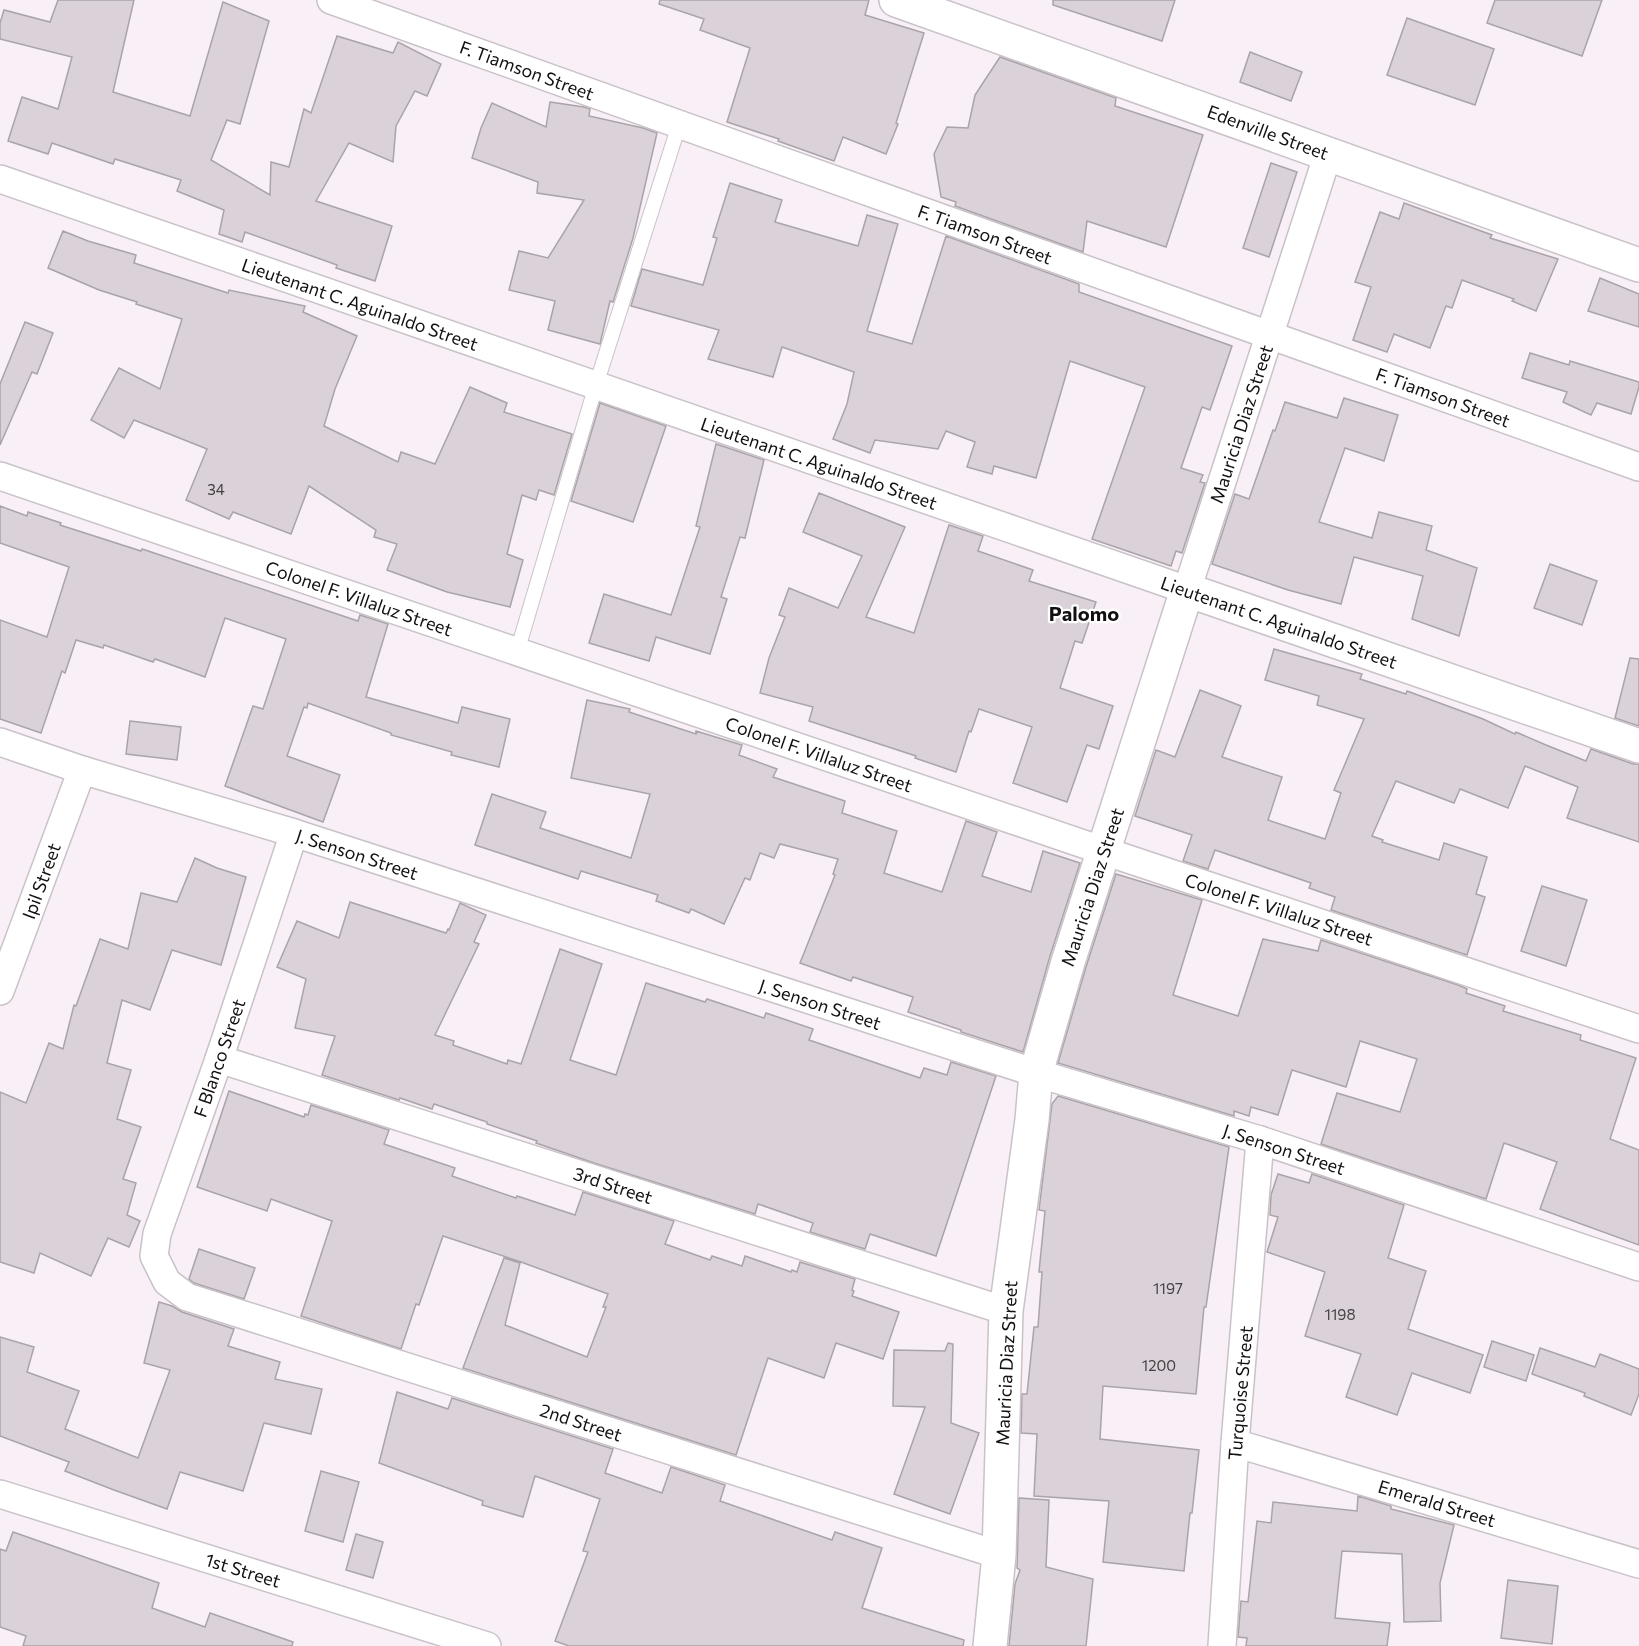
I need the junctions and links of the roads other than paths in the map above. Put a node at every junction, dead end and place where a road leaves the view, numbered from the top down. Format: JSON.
{"nodes":[{"id":1,"x":331,"y":0,"type":"edge"},
{"id":2,"x":896,"y":0,"type":"edge"},
{"id":3,"x":680,"y":125,"type":"junction"},
{"id":4,"x":1329,"y":154,"type":"junction"},
{"id":5,"x":0,"y":179,"type":"edge"},
{"id":6,"x":1639,"y":265,"type":"edge"},
{"id":7,"x":1269,"y":336,"type":"junction"},
{"id":8,"x":596,"y":385,"type":"junction"},
{"id":9,"x":1639,"y":467,"type":"edge"},
{"id":10,"x":0,"y":476,"type":"edge"},
{"id":11,"x":1187,"y":590,"type":"junction"},
{"id":12,"x":517,"y":652,"type":"junction"},
{"id":13,"x":0,"y":742,"type":"edge"},
{"id":14,"x":1639,"y":746,"type":"edge"},
{"id":15,"x":82,"y":770,"type":"junction"},
{"id":16,"x":294,"y":833,"type":"junction"},
{"id":17,"x":1104,"y":851,"type":"junction"},
{"id":18,"x":0,"y":991,"type":"edge"},
{"id":19,"x":1639,"y":1029,"type":"edge"},
{"id":20,"x":219,"y":1059,"type":"junction"},
{"id":21,"x":1036,"y":1073,"type":"junction"},
{"id":22,"x":1260,"y":1140,"type":"junction"},
{"id":23,"x":1639,"y":1267,"type":"edge"},
{"id":24,"x":167,"y":1282,"type":"joint"},
{"id":25,"x":1006,"y":1311,"type":"junction"},
{"id":26,"x":1235,"y":1443,"type":"junction"},
{"id":27,"x":0,"y":1494,"type":"edge"},
{"id":28,"x":999,"y":1554,"type":"junction"},
{"id":29,"x":1639,"y":1564,"type":"edge"},
{"id":30,"x":487,"y":1646,"type":"edge"},
{"id":31,"x":990,"y":1646,"type":"edge"},
{"id":32,"x":1222,"y":1646,"type":"edge"}],
"edges":[{"from":1,"to":3,"type":"street","name":"F. Tiamson Street"},
{"from":2,"to":4,"type":"street","name":"Edenville Street"},
{"from":3,"to":7,"type":"street","name":"F. Tiamson Street"},
{"from":3,"to":8,"type":"lane"},
{"from":4,"to":6,"type":"street","name":"Edenville Street"},
{"from":4,"to":7,"type":"street","name":"Mauricia Diaz Street"},
{"from":5,"to":8,"type":"street","name":"Lieutenant C. Aguinaldo Street"},
{"from":7,"to":9,"type":"street","name":"F. Tiamson Street"},
{"from":7,"to":11,"type":"street","name":"Mauricia Diaz Street"},
{"from":8,"to":11,"type":"street","name":"Lieutenant C. Aguinaldo Street"},
{"from":8,"to":12,"type":"lane"},
{"from":10,"to":12,"type":"street","name":"Colonel F. Villaluz Street"},
{"from":11,"to":14,"type":"street","name":"Lieutenant C. Aguinaldo Street"},
{"from":11,"to":17,"type":"street","name":"Mauricia Diaz Street"},
{"from":12,"to":17,"type":"street","name":"Colonel F. Villaluz Street"},
{"from":13,"to":15,"type":"street","name":"J. Senson Street"},
{"from":15,"to":16,"type":"street","name":"J. Senson Street"},
{"from":15,"to":18,"type":"street","name":"Ipil Street"},
{"from":16,"to":20,"type":"street","name":"F Blanco Street"},
{"from":16,"to":21,"type":"street","name":"J. Senson Street"},
{"from":17,"to":19,"type":"street","name":"Colonel F. Villaluz Street"},
{"from":17,"to":21,"type":"street","name":"Mauricia Diaz Street"},
{"from":20,"to":24,"type":"street","name":"F Blanco Street"},
{"from":20,"to":25,"type":"street","name":"3rd Street"},
{"from":21,"to":22,"type":"street","name":"J. Senson Street"},
{"from":21,"to":25,"type":"street","name":"Mauricia Diaz Street"},
{"from":22,"to":23,"type":"street","name":"J. Senson Street"},
{"from":22,"to":26,"type":"street","name":"Turquoise Street"},
{"from":24,"to":28,"type":"street","name":"2nd Street"},
{"from":25,"to":28,"type":"street","name":"Mauricia Diaz Street"},
{"from":26,"to":29,"type":"street","name":"Emerald Street"},
{"from":26,"to":32,"type":"street","name":"Turquoise Street"},
{"from":27,"to":30,"type":"street","name":"1st Street"},
{"from":28,"to":31,"type":"street","name":"Mauricia Diaz Street"}]}
